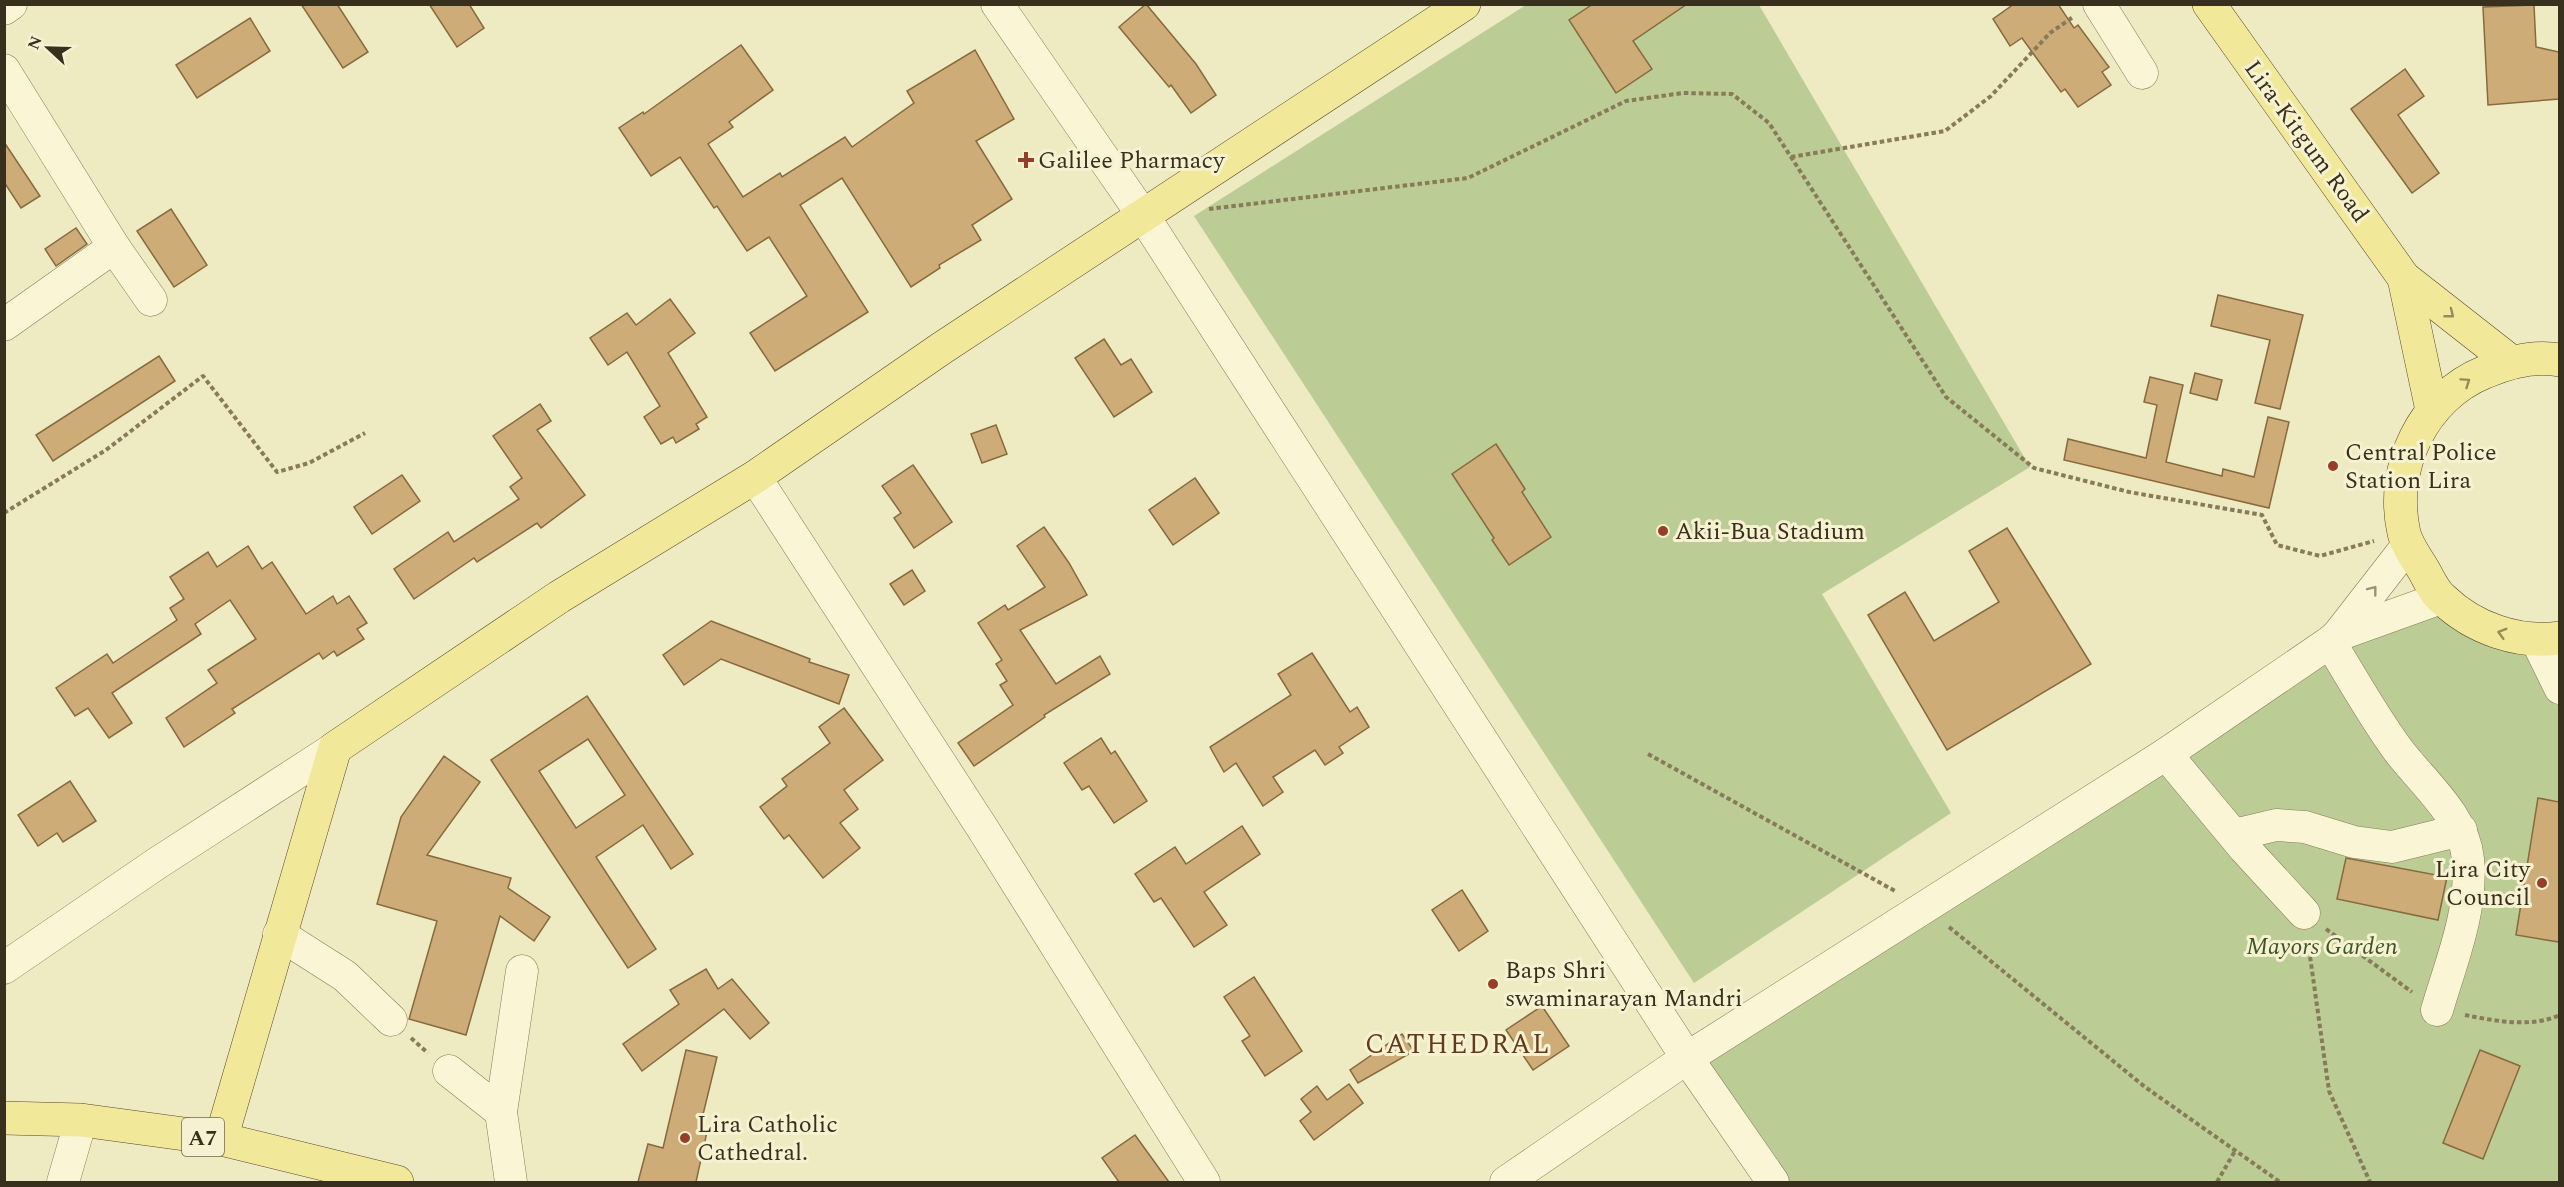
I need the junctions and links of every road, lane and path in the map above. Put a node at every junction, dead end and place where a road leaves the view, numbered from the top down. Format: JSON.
{"nodes":[{"id":1,"x":11,"y":4,"type":"edge"},
{"id":2,"x":997,"y":4,"type":"edge"},
{"id":3,"x":1464,"y":4,"type":"edge"},
{"id":4,"x":2209,"y":4,"type":"edge"},
{"id":5,"x":4,"y":9,"type":"edge"},
{"id":6,"x":2087,"y":10,"type":"edge"},
{"id":7,"x":4,"y":70,"type":"edge"},
{"id":8,"x":2142,"y":74,"type":"dead end"},
{"id":9,"x":1791,"y":157,"type":"junction"},
{"id":10,"x":1202,"y":210,"type":"dead end"},
{"id":11,"x":1144,"y":217,"type":"junction"},
{"id":12,"x":114,"y":247,"type":"junction"},
{"id":13,"x":2404,"y":278,"type":"junction"},
{"id":14,"x":151,"y":300,"type":"dead end"},
{"id":15,"x":4,"y":325,"type":"edge"},
{"id":16,"x":2559,"y":360,"type":"edge"},
{"id":17,"x":2510,"y":362,"type":"junction"},
{"id":18,"x":2432,"y":410,"type":"junction"},
{"id":19,"x":365,"y":433,"type":"dead end"},
{"id":20,"x":755,"y":477,"type":"junction"},
{"id":21,"x":4,"y":513,"type":"edge"},
{"id":22,"x":2406,"y":538,"type":"junction"},
{"id":23,"x":2441,"y":598,"type":"junction"},
{"id":24,"x":2548,"y":638,"type":"edge"},
{"id":25,"x":2334,"y":639,"type":"junction"},
{"id":26,"x":2559,"y":688,"type":"edge"},
{"id":27,"x":335,"y":748,"type":"junction"},
{"id":28,"x":1648,"y":754,"type":"dead end"},
{"id":29,"x":2166,"y":754,"type":"junction"},
{"id":30,"x":2461,"y":830,"type":"junction"},
{"id":31,"x":2234,"y":835,"type":"junction"},
{"id":32,"x":1926,"y":908,"type":"junction"},
{"id":33,"x":2304,"y":913,"type":"joint"},
{"id":34,"x":279,"y":934,"type":"junction"},
{"id":35,"x":4,"y":968,"type":"edge"},
{"id":36,"x":522,"y":971,"type":"dead end"},
{"id":37,"x":2437,"y":1010,"type":"dead end"},
{"id":38,"x":391,"y":1020,"type":"joint"},
{"id":39,"x":1688,"y":1058,"type":"junction"},
{"id":40,"x":449,"y":1071,"type":"joint"},
{"id":41,"x":501,"y":1112,"type":"junction"},
{"id":42,"x":4,"y":1118,"type":"edge"},
{"id":43,"x":81,"y":1120,"type":"junction"},
{"id":44,"x":221,"y":1139,"type":"junction"},
{"id":45,"x":2235,"y":1150,"type":"junction"},
{"id":46,"x":63,"y":1182,"type":"edge"},
{"id":47,"x":397,"y":1182,"type":"edge"},
{"id":48,"x":511,"y":1182,"type":"edge"},
{"id":49,"x":1204,"y":1182,"type":"edge"},
{"id":50,"x":1506,"y":1182,"type":"edge"},
{"id":51,"x":1773,"y":1182,"type":"edge"},
{"id":52,"x":2217,"y":1182,"type":"edge"},
{"id":53,"x":2280,"y":1182,"type":"edge"},
{"id":54,"x":2370,"y":1182,"type":"edge"}],
"edges":[{"from":1,"to":5,"type":"street"},
{"from":2,"to":11,"type":"street"},
{"from":3,"to":11,"type":"main road"},
{"from":4,"to":13,"type":"main road","name":"Lira-Kitgum Road"},
{"from":6,"to":8,"type":"street"},
{"from":6,"to":9,"type":"path"},
{"from":7,"to":12,"type":"street"},
{"from":9,"to":10,"type":"path"},
{"from":9,"to":22,"type":"path"},
{"from":11,"to":20,"type":"main road"},
{"from":11,"to":39,"type":"street"},
{"from":12,"to":14,"type":"street"},
{"from":12,"to":15,"type":"street"},
{"from":13,"to":17,"type":"main road","name":"Lira-Kitgum Road","one_way":true},
{"from":13,"to":18,"type":"main road","name":"Lira-Kitgum Road"},
{"from":16,"to":17,"type":"main road"},
{"from":18,"to":17,"type":"main road","one_way":true},
{"from":18,"to":22,"type":"main road"},
{"from":19,"to":21,"type":"path"},
{"from":20,"to":27,"type":"main road"},
{"from":20,"to":49,"type":"street"},
{"from":22,"to":23,"type":"main road"},
{"from":25,"to":22,"type":"street","one_way":true},
{"from":24,"to":23,"type":"main road","one_way":true},
{"from":23,"to":25,"type":"street"},
{"from":24,"to":26,"type":"street"},
{"from":25,"to":29,"type":"street"},
{"from":25,"to":30,"type":"street"},
{"from":27,"to":34,"type":"main road"},
{"from":27,"to":35,"type":"street"},
{"from":28,"to":32,"type":"path"},
{"from":29,"to":31,"type":"street"},
{"from":29,"to":32,"type":"street"},
{"from":30,"to":31,"type":"street"},
{"from":30,"to":37,"type":"street"},
{"from":31,"to":33,"type":"street"},
{"from":32,"to":39,"type":"street"},
{"from":32,"to":45,"type":"path"},
{"from":33,"to":54,"type":"path"},
{"from":34,"to":38,"type":"street"},
{"from":34,"to":44,"type":"main road"},
{"from":36,"to":41,"type":"street"},
{"from":38,"to":40,"type":"path"},
{"from":39,"to":50,"type":"street"},
{"from":39,"to":51,"type":"street"},
{"from":40,"to":41,"type":"street"},
{"from":41,"to":48,"type":"street"},
{"from":42,"to":43,"type":"main road","number":"A7"},
{"from":43,"to":44,"type":"main road","number":"A7"},
{"from":43,"to":46,"type":"street"},
{"from":44,"to":47,"type":"main road","number":"A7"},
{"from":45,"to":52,"type":"path"},
{"from":45,"to":53,"type":"path"}]}
